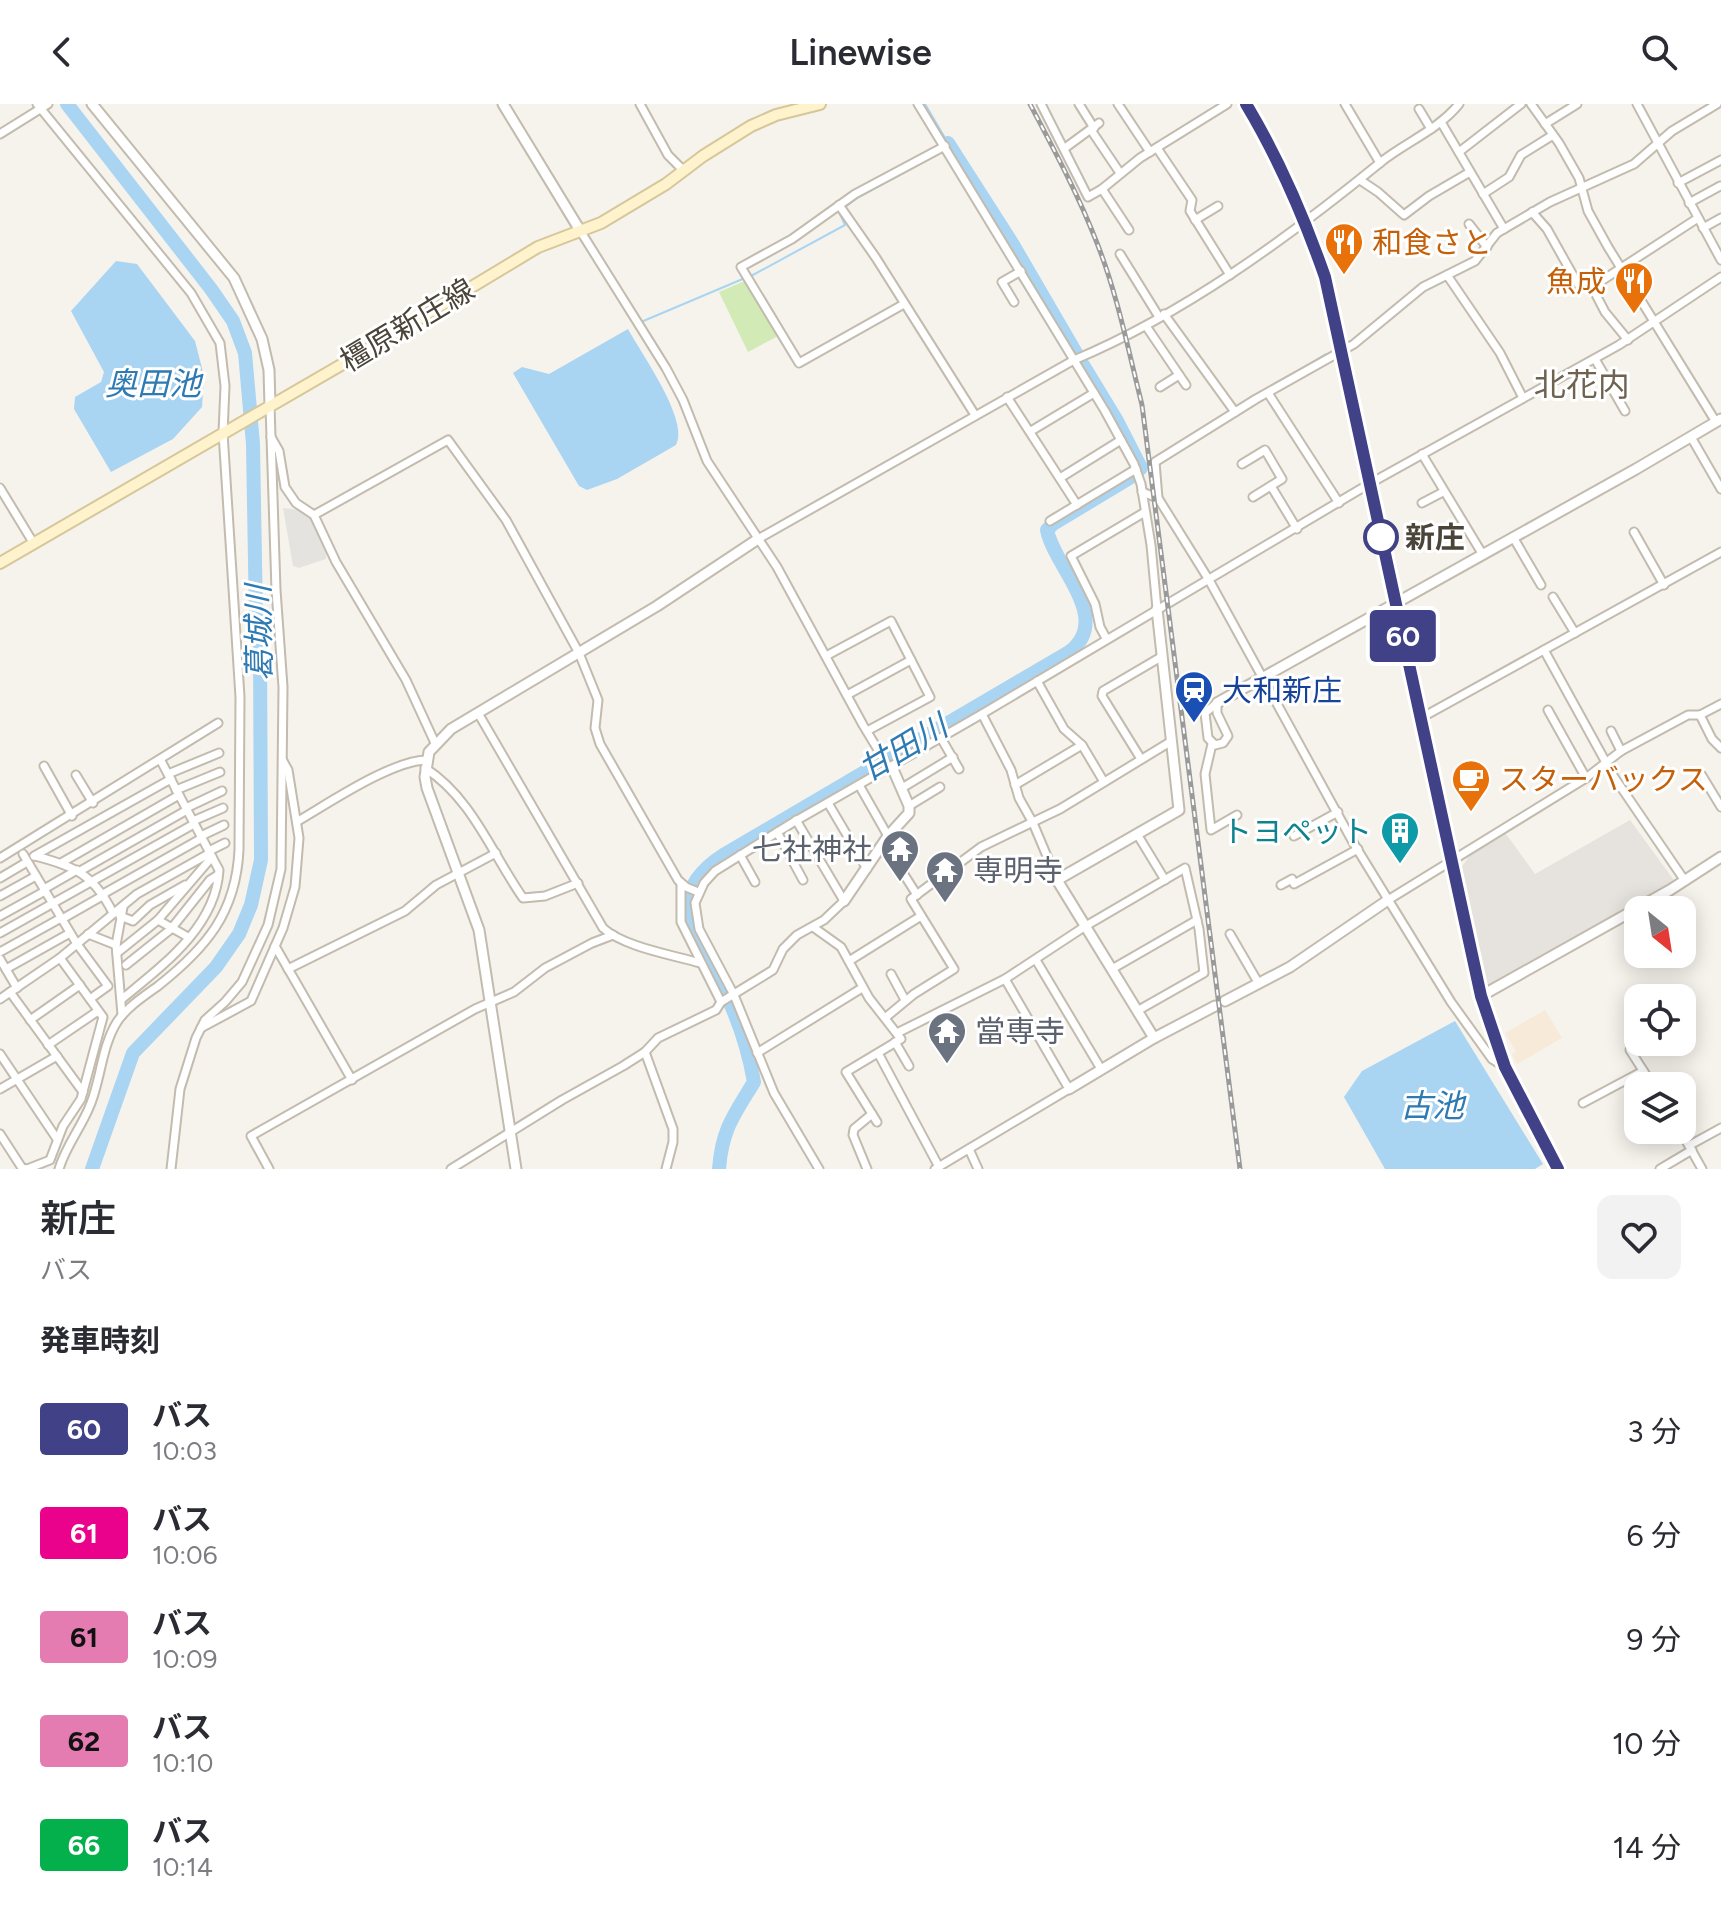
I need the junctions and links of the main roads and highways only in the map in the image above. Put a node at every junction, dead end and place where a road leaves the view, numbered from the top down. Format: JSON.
{"nodes":[{"id":1,"x":820,"y":104,"type":"edge"},
{"id":2,"x":1251,"y":106,"type":"edge"},
{"id":3,"x":0,"y":563,"type":"edge"},
{"id":4,"x":1558,"y":1169,"type":"edge"}],
"edges":[{"from":1,"to":3,"type":"main road","name":"橿原新庄線"},
{"from":2,"to":4,"type":"highway"}]}
